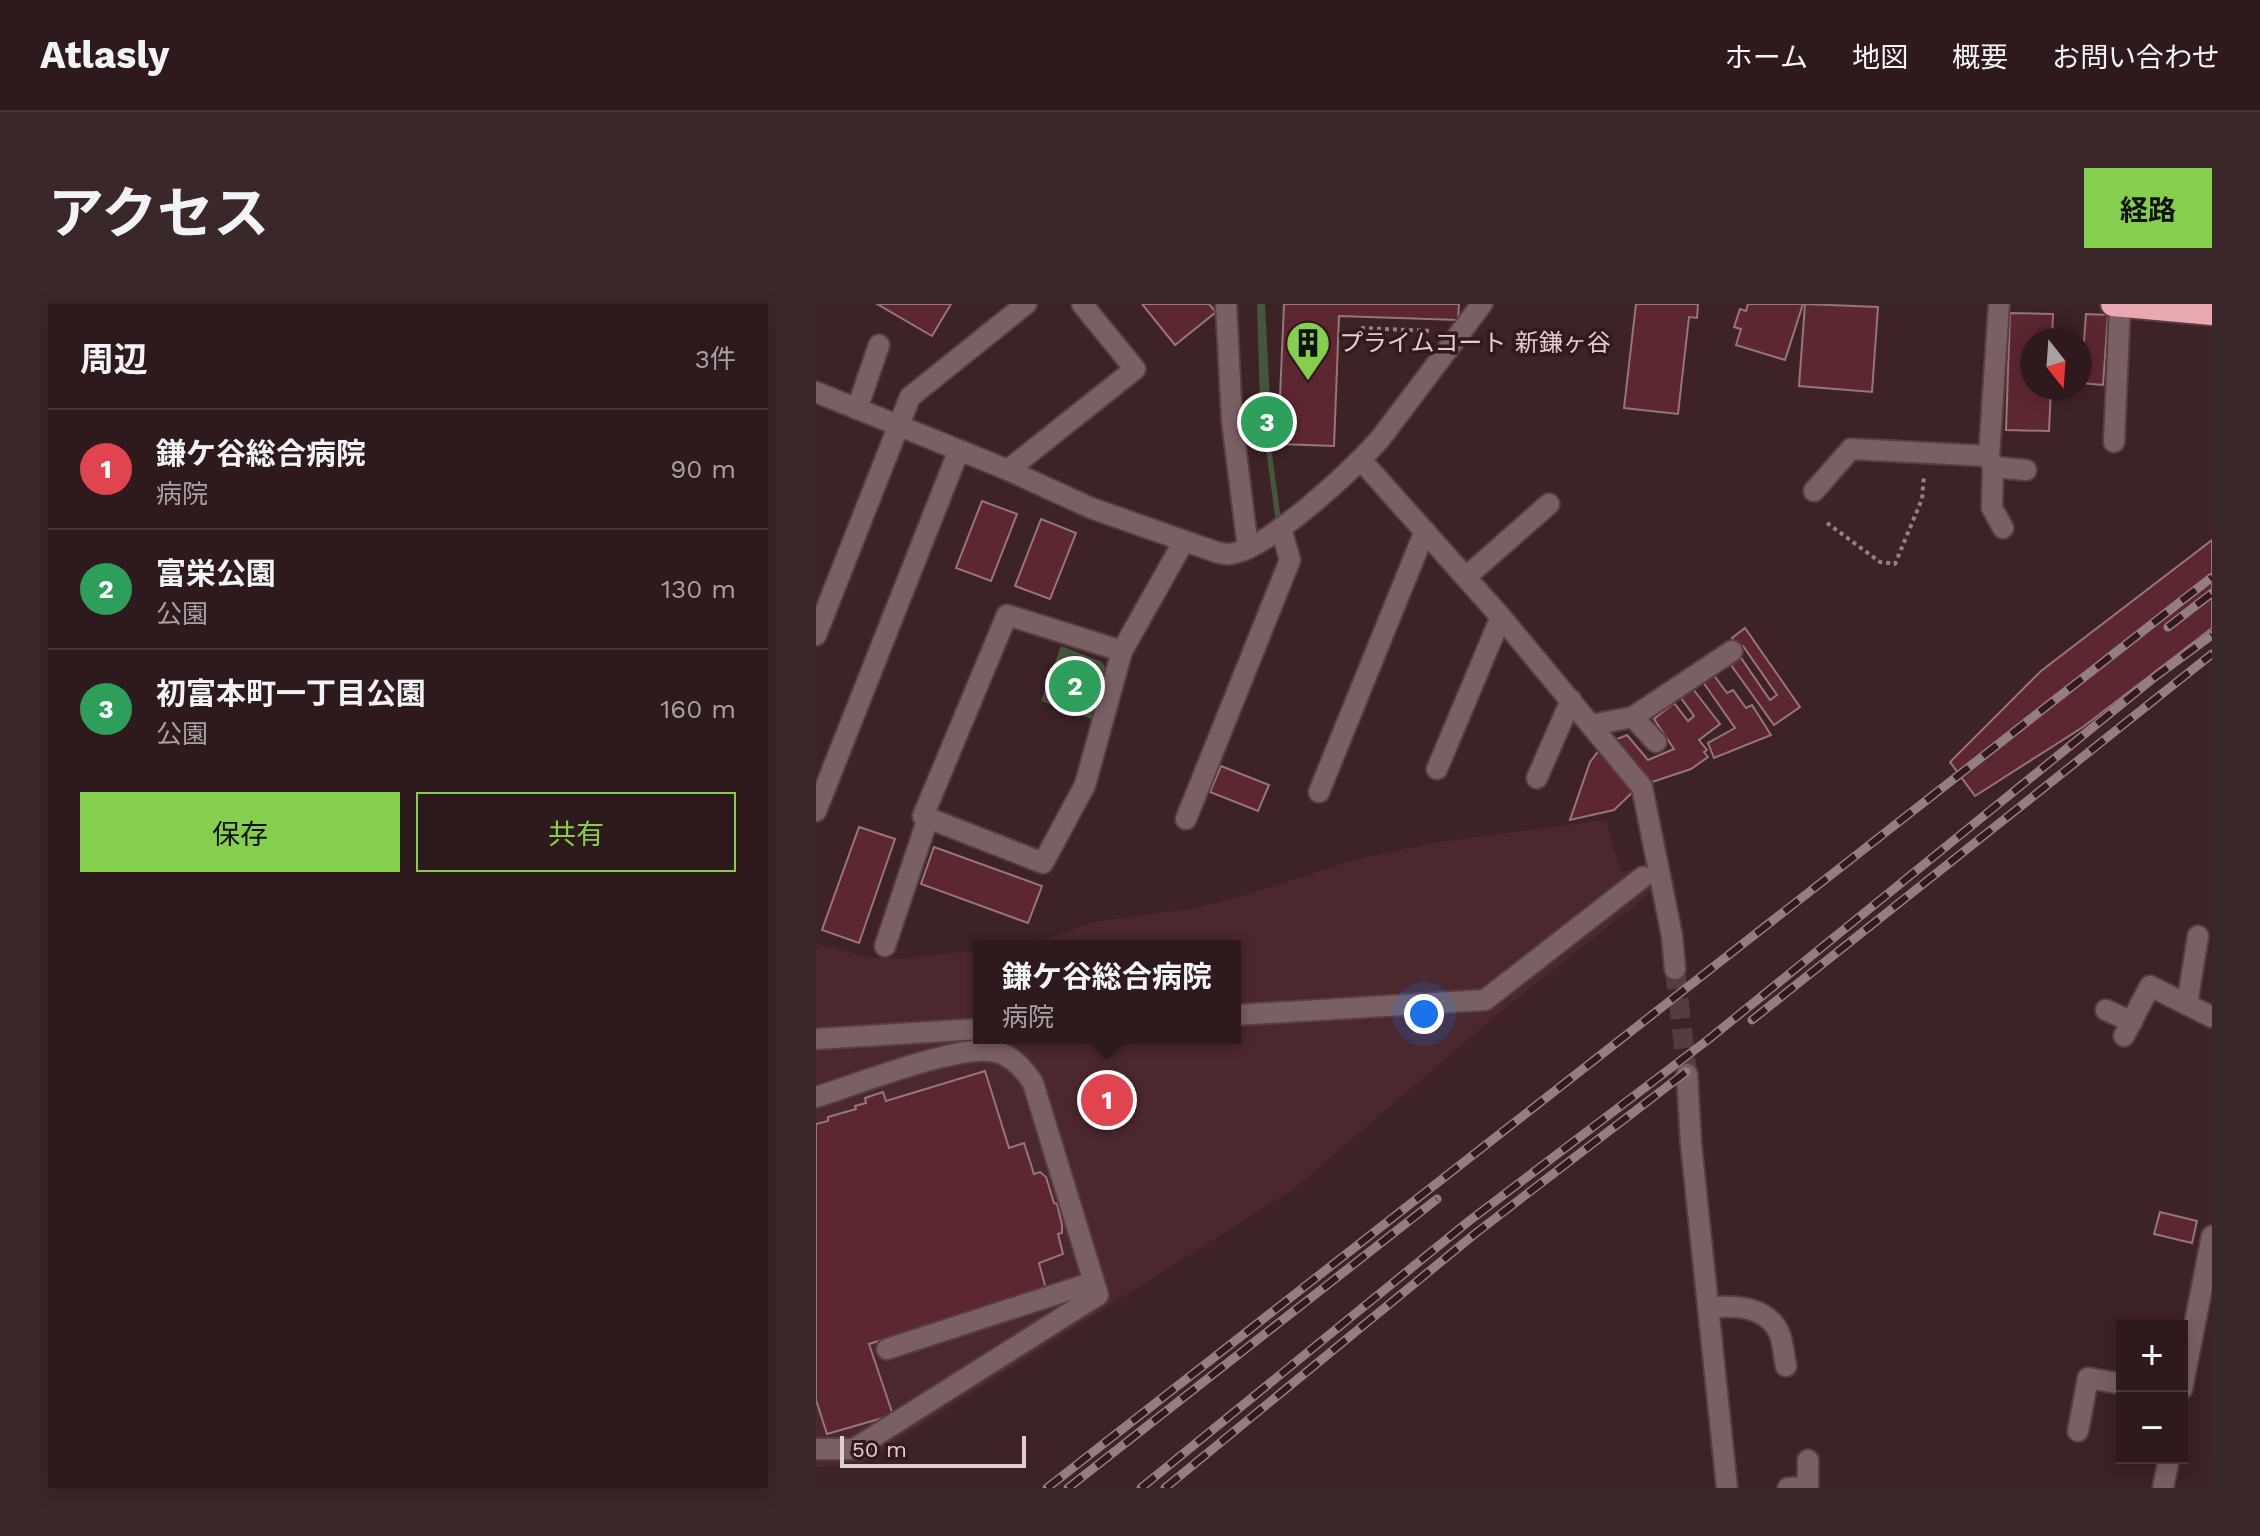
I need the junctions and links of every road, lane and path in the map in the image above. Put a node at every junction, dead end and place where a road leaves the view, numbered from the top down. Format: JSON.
{"nodes":[{"id":1,"x":1026,"y":304,"type":"edge"},
{"id":2,"x":1082,"y":304,"type":"edge"},
{"id":3,"x":1226,"y":304,"type":"edge"},
{"id":4,"x":1482,"y":304,"type":"edge"},
{"id":5,"x":1999,"y":304,"type":"edge"},
{"id":6,"x":2113,"y":304,"type":"edge"},
{"id":7,"x":2120,"y":305,"type":"edge"},
{"id":8,"x":2162,"y":306,"type":"edge"},
{"id":9,"x":2212,"y":313,"type":"edge"},
{"id":10,"x":1361,"y":328,"type":"dead end"},
{"id":11,"x":1462,"y":333,"type":"junction"},
{"id":12,"x":879,"y":345,"type":"dead end"},
{"id":13,"x":816,"y":392,"type":"edge"},
{"id":14,"x":857,"y":409,"type":"junction"},
{"id":15,"x":897,"y":425,"type":"junction"},
{"id":16,"x":2114,"y":442,"type":"dead end"},
{"id":17,"x":959,"y":450,"type":"junction"},
{"id":18,"x":1925,"y":452,"type":"junction"},
{"id":19,"x":1361,"y":460,"type":"junction"},
{"id":20,"x":1991,"y":461,"type":"junction"},
{"id":21,"x":1008,"y":470,"type":"junction"},
{"id":22,"x":2026,"y":470,"type":"dead end"},
{"id":23,"x":1814,"y":491,"type":"dead end"},
{"id":24,"x":1549,"y":504,"type":"dead end"},
{"id":25,"x":1827,"y":523,"type":"dead end"},
{"id":26,"x":1281,"y":528,"type":"junction"},
{"id":27,"x":2003,"y":528,"type":"dead end"},
{"id":28,"x":1425,"y":531,"type":"junction"},
{"id":29,"x":1184,"y":541,"type":"junction"},
{"id":30,"x":1248,"y":548,"type":"junction"},
{"id":31,"x":1466,"y":577,"type":"junction"},
{"id":32,"x":1501,"y":617,"type":"junction"},
{"id":33,"x":816,"y":635,"type":"edge"},
{"id":34,"x":1122,"y":651,"type":"junction"},
{"id":35,"x":1732,"y":651,"type":"dead end"},
{"id":36,"x":1571,"y":700,"type":"junction"},
{"id":37,"x":1633,"y":717,"type":"junction"},
{"id":38,"x":1591,"y":725,"type":"junction"},
{"id":39,"x":1656,"y":742,"type":"dead end"},
{"id":40,"x":1437,"y":769,"type":"dead end"},
{"id":41,"x":1537,"y":778,"type":"dead end"},
{"id":42,"x":1319,"y":792,"type":"dead end"},
{"id":43,"x":816,"y":811,"type":"edge"},
{"id":44,"x":928,"y":818,"type":"junction"},
{"id":45,"x":1186,"y":819,"type":"dead end"},
{"id":46,"x":1643,"y":877,"type":"dead end"},
{"id":47,"x":2198,"y":936,"type":"dead end"},
{"id":48,"x":885,"y":946,"type":"dead end"},
{"id":49,"x":1675,"y":969,"type":"tunnel mouth"},
{"id":50,"x":2187,"y":1004,"type":"junction"},
{"id":51,"x":2106,"y":1010,"type":"dead end"},
{"id":52,"x":1241,"y":1015,"type":"edge"},
{"id":53,"x":2212,"y":1017,"type":"edge"},
{"id":54,"x":973,"y":1029,"type":"edge"},
{"id":55,"x":816,"y":1039,"type":"edge"},
{"id":56,"x":994,"y":1045,"type":"edge"},
{"id":57,"x":1687,"y":1074,"type":"tunnel mouth"},
{"id":58,"x":816,"y":1097,"type":"edge"},
{"id":59,"x":2212,"y":1236,"type":"edge"},
{"id":60,"x":1094,"y":1282,"type":"junction"},
{"id":61,"x":1709,"y":1308,"type":"junction"},
{"id":62,"x":887,"y":1349,"type":"dead end"},
{"id":63,"x":2188,"y":1358,"type":"edge"},
{"id":64,"x":1786,"y":1366,"type":"dead end"},
{"id":65,"x":2116,"y":1383,"type":"edge"},
{"id":66,"x":2078,"y":1431,"type":"dead end"},
{"id":67,"x":816,"y":1449,"type":"edge"},
{"id":68,"x":1808,"y":1460,"type":"dead end"},
{"id":69,"x":2168,"y":1464,"type":"edge"},
{"id":70,"x":1727,"y":1488,"type":"edge"},
{"id":71,"x":1788,"y":1488,"type":"edge"},
{"id":72,"x":2163,"y":1488,"type":"edge"}],
"edges":[{"from":1,"to":15,"type":"street"},
{"from":2,"to":21,"type":"street"},
{"from":3,"to":30,"type":"street"},
{"from":4,"to":11,"type":"street"},
{"from":5,"to":20,"type":"street"},
{"from":6,"to":7,"type":"highway"},
{"from":7,"to":8,"type":"highway"},
{"from":7,"to":16,"type":"street"},
{"from":8,"to":9,"type":"highway"},
{"from":10,"to":11,"type":"path"},
{"from":11,"to":19,"type":"street"},
{"from":12,"to":14,"type":"street"},
{"from":13,"to":14,"type":"street"},
{"from":14,"to":15,"type":"street"},
{"from":15,"to":17,"type":"street"},
{"from":15,"to":33,"type":"street"},
{"from":17,"to":21,"type":"street"},
{"from":17,"to":43,"type":"street"},
{"from":18,"to":20,"type":"street"},
{"from":18,"to":23,"type":"street"},
{"from":18,"to":25,"type":"path"},
{"from":19,"to":26,"type":"street"},
{"from":19,"to":28,"type":"street"},
{"from":20,"to":22,"type":"street"},
{"from":20,"to":27,"type":"street"},
{"from":21,"to":29,"type":"street"},
{"from":24,"to":31,"type":"street"},
{"from":26,"to":30,"type":"street"},
{"from":26,"to":45,"type":"street"},
{"from":28,"to":31,"type":"street"},
{"from":28,"to":42,"type":"street"},
{"from":29,"to":30,"type":"street"},
{"from":29,"to":34,"type":"street"},
{"from":31,"to":32,"type":"street"},
{"from":32,"to":36,"type":"street"},
{"from":32,"to":40,"type":"street"},
{"from":34,"to":44,"type":"street"},
{"from":34,"to":44,"type":"street"},
{"from":35,"to":37,"type":"street"},
{"from":36,"to":38,"type":"street"},
{"from":36,"to":41,"type":"street"},
{"from":37,"to":38,"type":"street"},
{"from":37,"to":39,"type":"street"},
{"from":38,"to":49,"type":"street"},
{"from":44,"to":48,"type":"street"},
{"from":46,"to":52,"type":"street"},
{"from":47,"to":50,"type":"street"},
{"from":50,"to":51,"type":"street"},
{"from":50,"to":53,"type":"street"},
{"from":54,"to":55,"type":"street"},
{"from":56,"to":58,"type":"street"},
{"from":56,"to":60,"type":"street"},
{"from":57,"to":61,"type":"street"},
{"from":59,"to":63,"type":"street"},
{"from":60,"to":62,"type":"street"},
{"from":60,"to":67,"type":"street"},
{"from":61,"to":64,"type":"street"},
{"from":61,"to":70,"type":"street"},
{"from":65,"to":66,"type":"street"},
{"from":68,"to":71,"type":"street"},
{"from":69,"to":72,"type":"street"}]}
